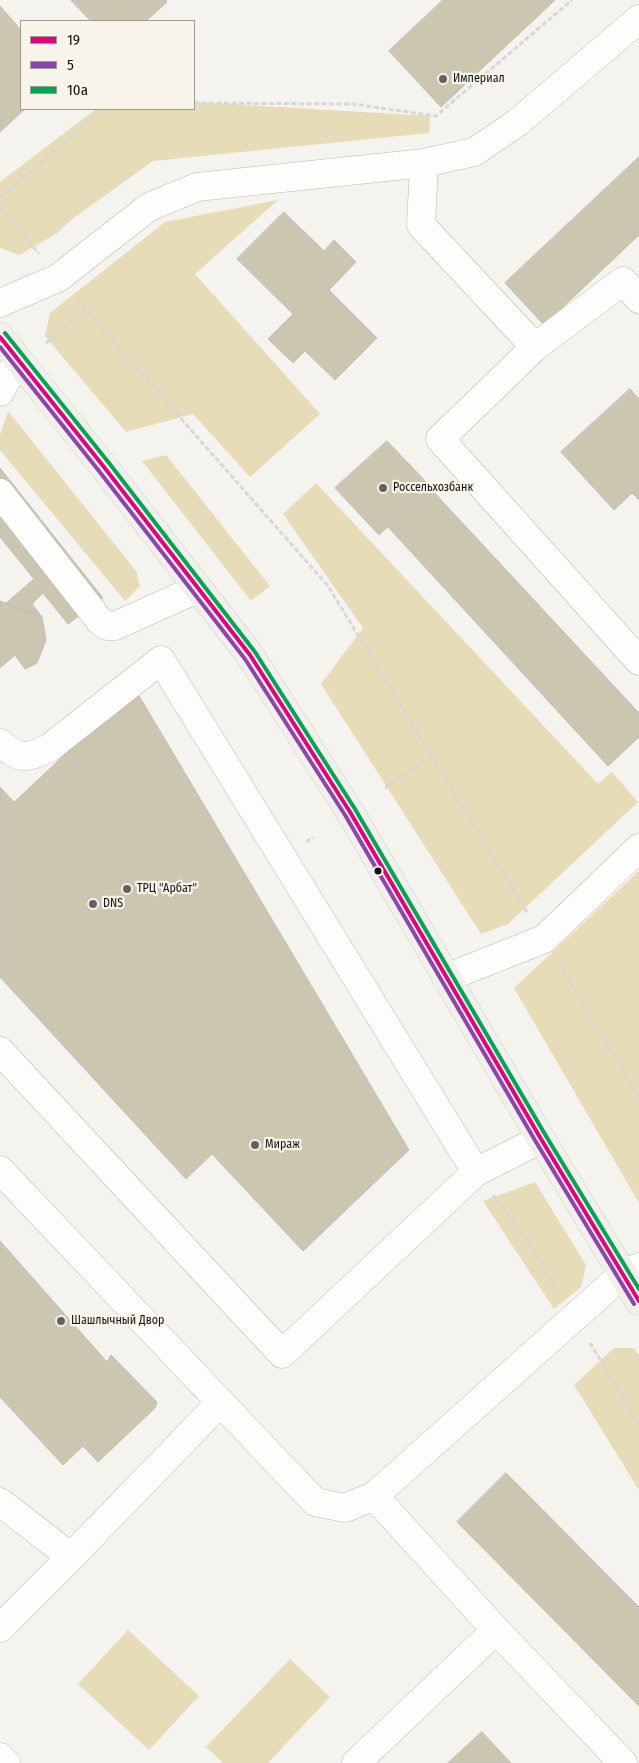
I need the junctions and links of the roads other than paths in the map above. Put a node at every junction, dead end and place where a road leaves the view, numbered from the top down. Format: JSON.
{"nodes":[{"id":1,"x":639,"y":19,"type":"edge"},
{"id":2,"x":424,"y":163,"type":"junction"},
{"id":3,"x":639,"y":299,"type":"edge"},
{"id":4,"x":0,"y":303,"type":"edge"},
{"id":5,"x":0,"y":337,"type":"edge"},
{"id":6,"x":535,"y":347,"type":"junction"},
{"id":7,"x":17,"y":360,"type":"junction"},
{"id":8,"x":0,"y":392,"type":"edge"},
{"id":9,"x":0,"y":493,"type":"edge"},
{"id":10,"x":197,"y":589,"type":"junction"},
{"id":11,"x":639,"y":661,"type":"edge"},
{"id":12,"x":0,"y":743,"type":"edge"},
{"id":13,"x":639,"y":848,"type":"edge"},
{"id":14,"x":446,"y":978,"type":"junction"},
{"id":15,"x":0,"y":1051,"type":"edge"},
{"id":16,"x":541,"y":1139,"type":"junction"},
{"id":17,"x":0,"y":1170,"type":"edge"},
{"id":18,"x":476,"y":1172,"type":"junction"},
{"id":19,"x":631,"y":1270,"type":"edge"},
{"id":20,"x":639,"y":1301,"type":"edge"},
{"id":21,"x":220,"y":1403,"type":"junction"},
{"id":22,"x":374,"y":1496,"type":"junction"},
{"id":23,"x":0,"y":1502,"type":"edge"},
{"id":24,"x":72,"y":1557,"type":"junction"},
{"id":25,"x":0,"y":1628,"type":"edge"},
{"id":26,"x":496,"y":1630,"type":"junction"},
{"id":27,"x":0,"y":1757,"type":"edge"},
{"id":28,"x":6,"y":1763,"type":"edge"},
{"id":29,"x":356,"y":1763,"type":"edge"},
{"id":30,"x":623,"y":1763,"type":"edge"}],
"edges":[{"from":1,"to":2,"type":"street"},
{"from":2,"to":4,"type":"street"},
{"from":2,"to":6,"type":"street"},
{"from":3,"to":6,"type":"street"},
{"from":5,"to":7,"type":"main road"},
{"from":6,"to":11,"type":"street"},
{"from":7,"to":8,"type":"street"},
{"from":7,"to":10,"type":"main road"},
{"from":9,"to":10,"type":"street"},
{"from":10,"to":14,"type":"main road"},
{"from":12,"to":18,"type":"street"},
{"from":13,"to":14,"type":"street"},
{"from":14,"to":16,"type":"main road"},
{"from":15,"to":18,"type":"street"},
{"from":16,"to":18,"type":"street"},
{"from":16,"to":19,"type":"main road"},
{"from":17,"to":21,"type":"street"},
{"from":19,"to":20,"type":"main road"},
{"from":19,"to":22,"type":"street"},
{"from":21,"to":22,"type":"street"},
{"from":21,"to":24,"type":"street"},
{"from":22,"to":26,"type":"street"},
{"from":23,"to":24,"type":"street"},
{"from":24,"to":25,"type":"street"},
{"from":26,"to":29,"type":"street"},
{"from":26,"to":30,"type":"street"},
{"from":27,"to":28,"type":"street"}]}
